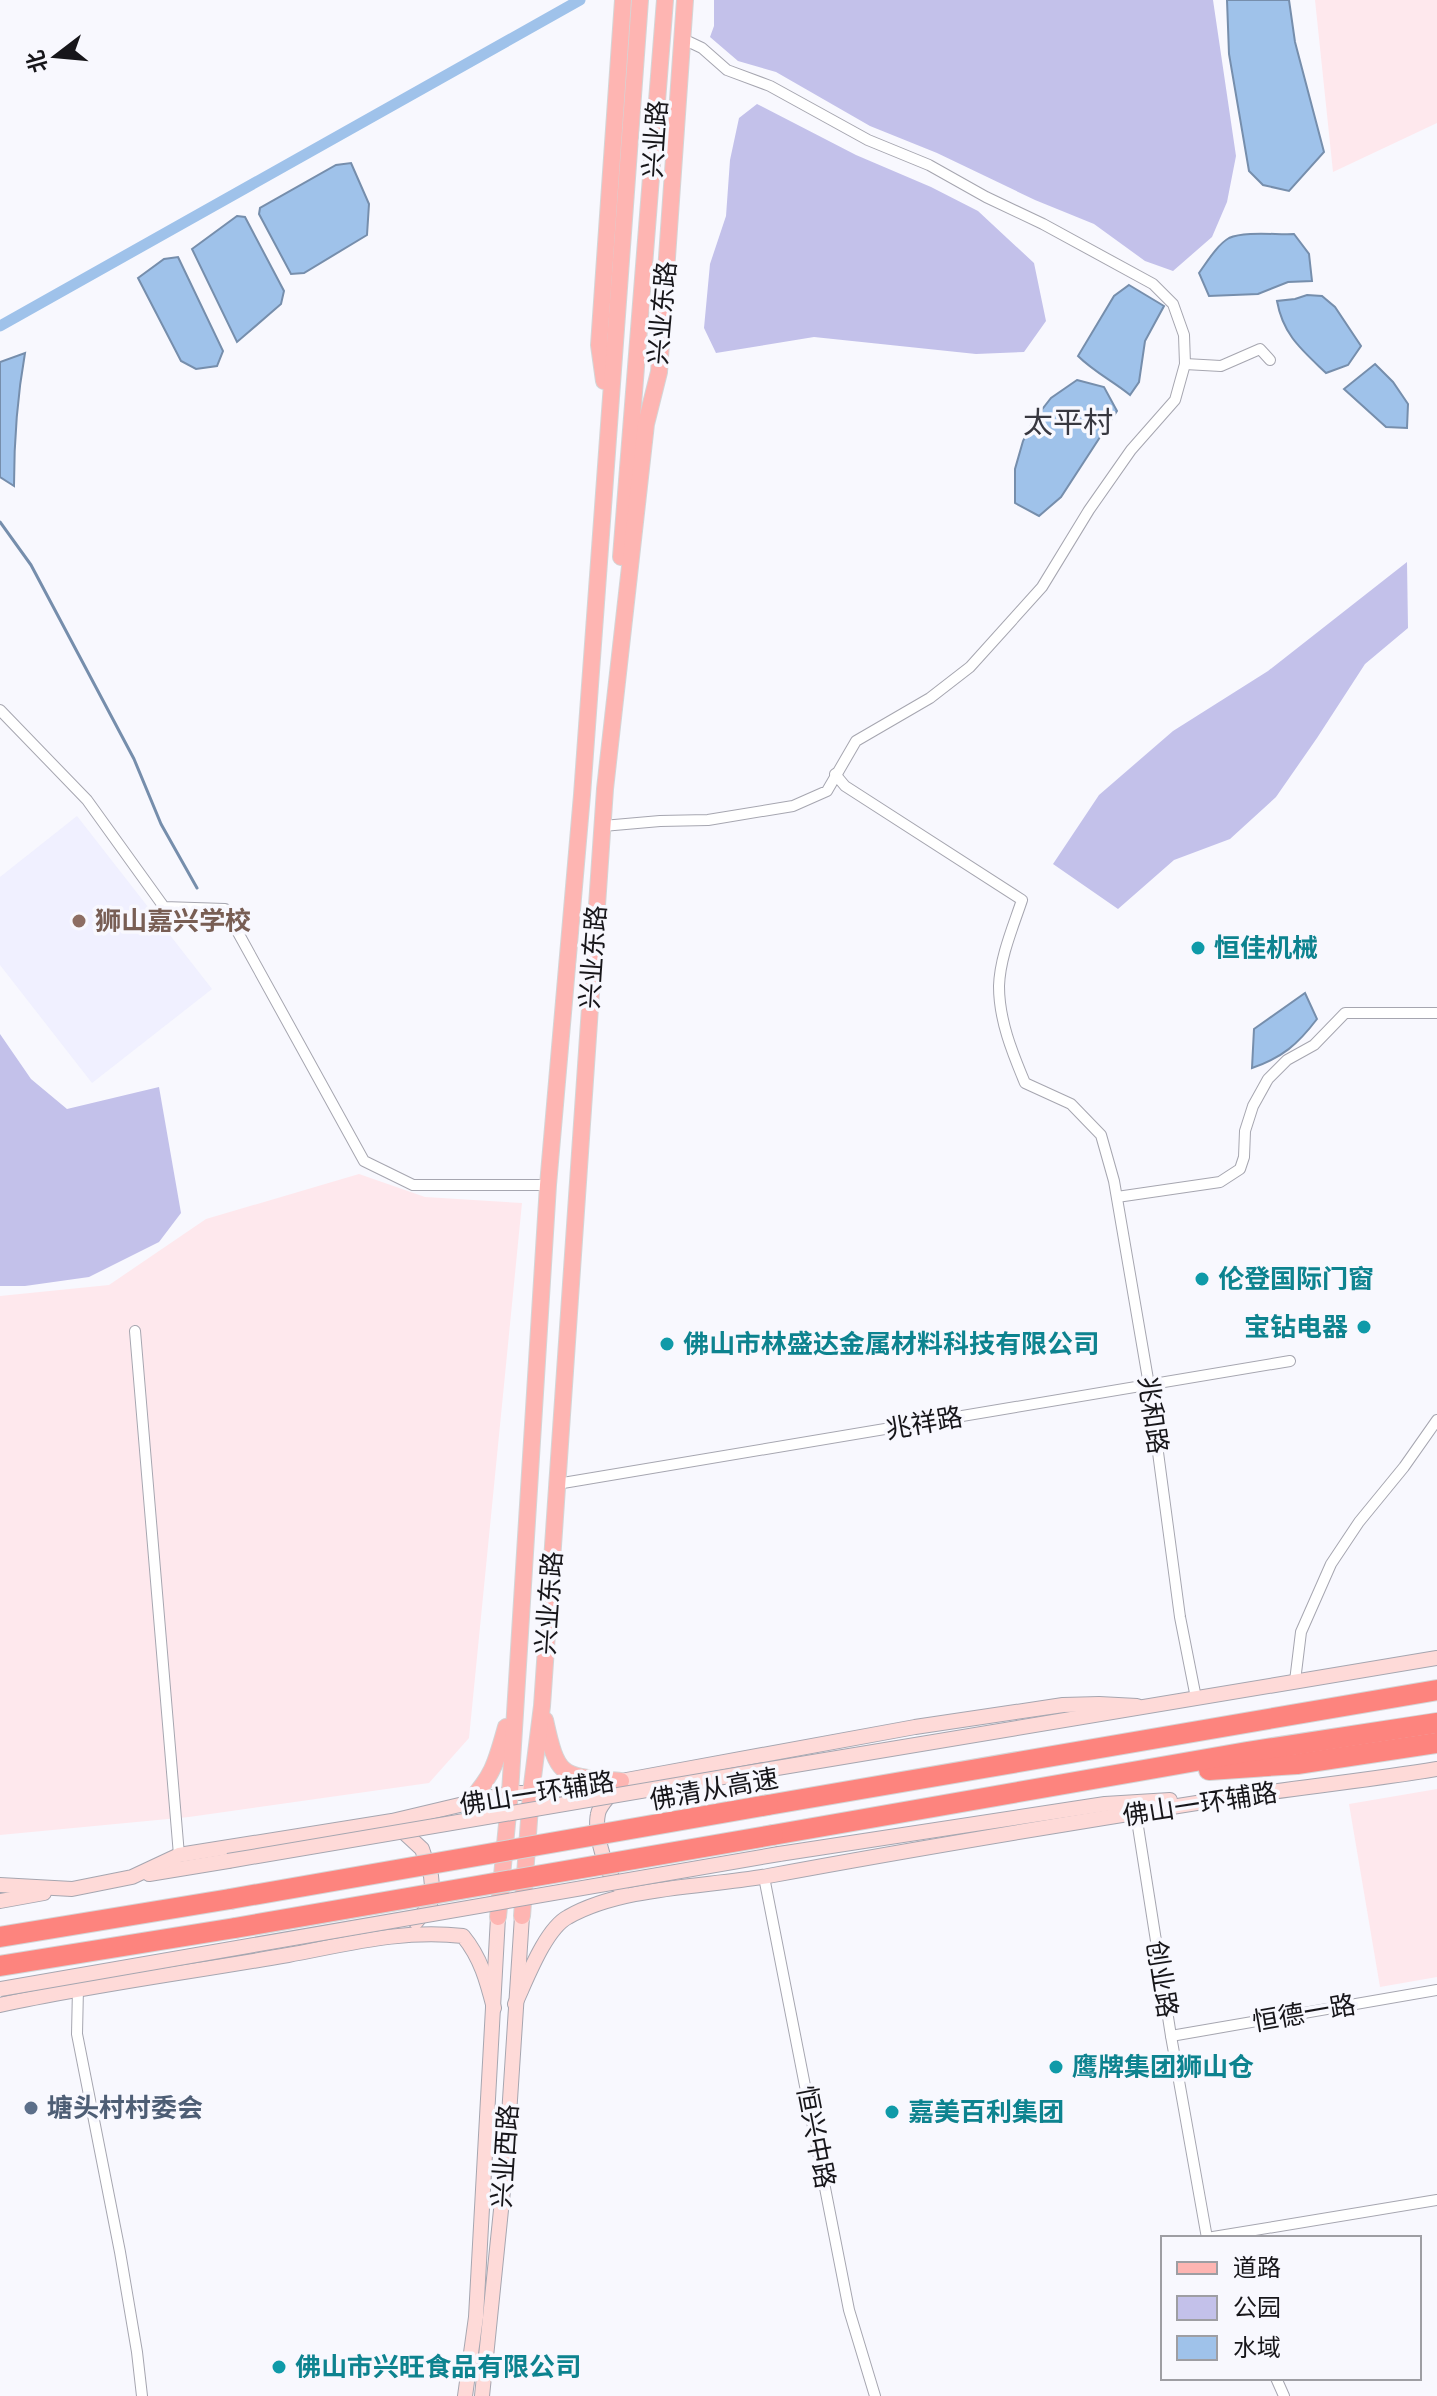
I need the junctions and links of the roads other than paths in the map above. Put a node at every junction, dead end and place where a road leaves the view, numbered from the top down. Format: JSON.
{"nodes":[{"id":1,"x":623,"y":0,"type":"edge"},
{"id":2,"x":640,"y":0,"type":"edge"},
{"id":3,"x":665,"y":0,"type":"edge"},
{"id":4,"x":685,"y":0,"type":"edge"},
{"id":5,"x":683,"y":39,"type":"junction"},
{"id":6,"x":1270,"y":360,"type":"dead end"},
{"id":7,"x":1185,"y":364,"type":"junction"},
{"id":8,"x":608,"y":413,"type":"junction"},
{"id":9,"x":0,"y":710,"type":"edge"},
{"id":10,"x":835,"y":774,"type":"junction"},
{"id":11,"x":605,"y":789,"type":"junction"},
{"id":12,"x":603,"y":826,"type":"junction"},
{"id":13,"x":1437,"y":1013,"type":"edge"},
{"id":14,"x":548,"y":1185,"type":"junction"},
{"id":15,"x":1117,"y":1197,"type":"junction"},
{"id":16,"x":135,"y":1331,"type":"dead end"},
{"id":17,"x":1290,"y":1361,"type":"dead end"},
{"id":18,"x":1149,"y":1385,"type":"junction"},
{"id":19,"x":1437,"y":1420,"type":"edge"},
{"id":20,"x":557,"y":1484,"type":"junction"},
{"id":21,"x":1437,"y":1658,"type":"edge"},
{"id":22,"x":1295,"y":1681,"type":"junction"},
{"id":23,"x":515,"y":1690,"type":"junction"},
{"id":24,"x":1437,"y":1690,"type":"edge"},
{"id":25,"x":1196,"y":1698,"type":"junction"},
{"id":26,"x":542,"y":1706,"type":"junction"},
{"id":27,"x":1137,"y":1706,"type":"junction"},
{"id":28,"x":1437,"y":1723,"type":"edge"},
{"id":29,"x":1437,"y":1743,"type":"edge"},
{"id":30,"x":1437,"y":1769,"type":"edge"},
{"id":31,"x":1114,"y":1776,"type":"junction"},
{"id":32,"x":621,"y":1781,"type":"junction"},
{"id":33,"x":510,"y":1793,"type":"junction"},
{"id":34,"x":531,"y":1793,"type":"junction"},
{"id":35,"x":1204,"y":1801,"type":"junction"},
{"id":36,"x":469,"y":1802,"type":"junction"},
{"id":37,"x":1136,"y":1814,"type":"junction"},
{"id":38,"x":392,"y":1821,"type":"junction"},
{"id":39,"x":776,"y":1845,"type":"junction"},
{"id":40,"x":179,"y":1855,"type":"junction"},
{"id":41,"x":132,"y":1877,"type":"junction"},
{"id":42,"x":764,"y":1877,"type":"junction"},
{"id":43,"x":0,"y":1885,"type":"edge"},
{"id":44,"x":72,"y":1889,"type":"junction"},
{"id":45,"x":631,"y":1896,"type":"junction"},
{"id":46,"x":0,"y":1901,"type":"edge"},
{"id":47,"x":522,"y":1916,"type":"joint"},
{"id":48,"x":498,"y":1917,"type":"joint"},
{"id":49,"x":405,"y":1934,"type":"junction"},
{"id":50,"x":0,"y":1937,"type":"edge"},
{"id":51,"x":0,"y":1966,"type":"edge"},
{"id":52,"x":78,"y":1988,"type":"junction"},
{"id":53,"x":0,"y":1989,"type":"edge"},
{"id":54,"x":1437,"y":1990,"type":"edge"},
{"id":55,"x":515,"y":2004,"type":"junction"},
{"id":56,"x":0,"y":2005,"type":"edge"},
{"id":57,"x":494,"y":2008,"type":"junction"},
{"id":58,"x":1171,"y":2036,"type":"junction"},
{"id":59,"x":1437,"y":2200,"type":"edge"},
{"id":60,"x":1207,"y":2236,"type":"edge"},
{"id":61,"x":1219,"y":2236,"type":"edge"},
{"id":62,"x":142,"y":2396,"type":"edge"},
{"id":63,"x":465,"y":2396,"type":"edge"},
{"id":64,"x":482,"y":2396,"type":"edge"},
{"id":65,"x":875,"y":2396,"type":"edge"}],
"edges":[{"from":1,"to":8,"type":"main road"},
{"from":2,"to":8,"type":"main road","name":"兴业东路"},
{"from":3,"to":11,"type":"main road","name":"兴业路"},
{"from":4,"to":5,"type":"main road","name":"兴业东路"},
{"from":5,"to":7,"type":"street"},
{"from":5,"to":11,"type":"main road","name":"兴业东路"},
{"from":6,"to":7,"type":"street"},
{"from":7,"to":10,"type":"street"},
{"from":8,"to":14,"type":"main road","name":"兴业东路"},
{"from":9,"to":14,"type":"street"},
{"from":10,"to":12,"type":"street"},
{"from":10,"to":15,"type":"street","name":"兆和路"},
{"from":11,"to":12,"type":"main road","name":"兴业东路"},
{"from":12,"to":20,"type":"main road","name":"兴业东路"},
{"from":13,"to":15,"type":"street"},
{"from":14,"to":23,"type":"main road","name":"兴业东路"},
{"from":15,"to":18,"type":"street","name":"兆和路"},
{"from":16,"to":40,"type":"street"},
{"from":17,"to":18,"type":"street","name":"兆祥路"},
{"from":18,"to":20,"type":"street","name":"兆祥路"},
{"from":18,"to":25,"type":"street","name":"兆和路"},
{"from":19,"to":22,"type":"street"},
{"from":20,"to":26,"type":"main road","name":"兴业东路"},
{"from":21,"to":22,"type":"main road","name":"佛山一环辅路"},
{"from":22,"to":25,"type":"main road","name":"佛山一环辅路"},
{"from":23,"to":33,"type":"main road","name":"兴业东路"},
{"from":23,"to":36,"type":"main road"},
{"from":24,"to":50,"type":"highway","name":"佛清从高速","bridge":true},
{"from":25,"to":27,"type":"main road","name":"佛山一环辅路"},
{"from":26,"to":32,"type":"main road"},
{"from":26,"to":34,"type":"main road","name":"兴业东路"},
{"from":27,"to":32,"type":"main road","name":"佛山一环辅路"},
{"from":27,"to":41,"type":"main road","name":"佛山一环辅路","bridge":true},
{"from":28,"to":31,"type":"highway"},
{"from":29,"to":31,"type":"highway"},
{"from":30,"to":35,"type":"main road","name":"佛山一环辅路"},
{"from":31,"to":39,"type":"highway"},
{"from":32,"to":34,"type":"main road","name":"佛山一环辅路"},
{"from":32,"to":45,"type":"main road"},
{"from":33,"to":34,"type":"main road","name":"佛山一环辅路"},
{"from":33,"to":36,"type":"main road","name":"佛山一环辅路"},
{"from":33,"to":48,"type":"main road","name":"兴业东路"},
{"from":34,"to":47,"type":"main road","name":"兴业东路"},
{"from":35,"to":37,"type":"main road","name":"佛山一环辅路"},
{"from":35,"to":39,"type":"main road"},
{"from":36,"to":38,"type":"main road","name":"佛山一环辅路"},
{"from":37,"to":42,"type":"main road","name":"佛山一环辅路"},
{"from":37,"to":58,"type":"street","name":"创业路"},
{"from":38,"to":40,"type":"main road","name":"佛山一环辅路"},
{"from":38,"to":49,"type":"main road"},
{"from":39,"to":51,"type":"highway","bridge":true},
{"from":39,"to":53,"type":"main road","bridge":true},
{"from":40,"to":41,"type":"main road","name":"佛山一环辅路"},
{"from":41,"to":44,"type":"main road","name":"佛山一环辅路"},
{"from":42,"to":45,"type":"main road","name":"佛山一环辅路"},
{"from":42,"to":65,"type":"street","name":"恒兴中路"},
{"from":43,"to":44,"type":"main road","name":"佛山一环辅路"},
{"from":44,"to":46,"type":"main road"},
{"from":45,"to":55,"type":"main road","name":"佛山一环辅路"},
{"from":47,"to":55,"type":"main road","name":"兴业西路"},
{"from":48,"to":57,"type":"main road","name":"兴业西路"},
{"from":49,"to":52,"type":"main road"},
{"from":49,"to":57,"type":"main road"},
{"from":52,"to":56,"type":"main road"},
{"from":52,"to":62,"type":"street"},
{"from":54,"to":58,"type":"street","name":"恒德一路"},
{"from":55,"to":64,"type":"main road","name":"兴业西路"},
{"from":57,"to":63,"type":"main road","name":"兴业西路"},
{"from":58,"to":60,"type":"street","name":"创业路"},
{"from":59,"to":61,"type":"street"}]}
